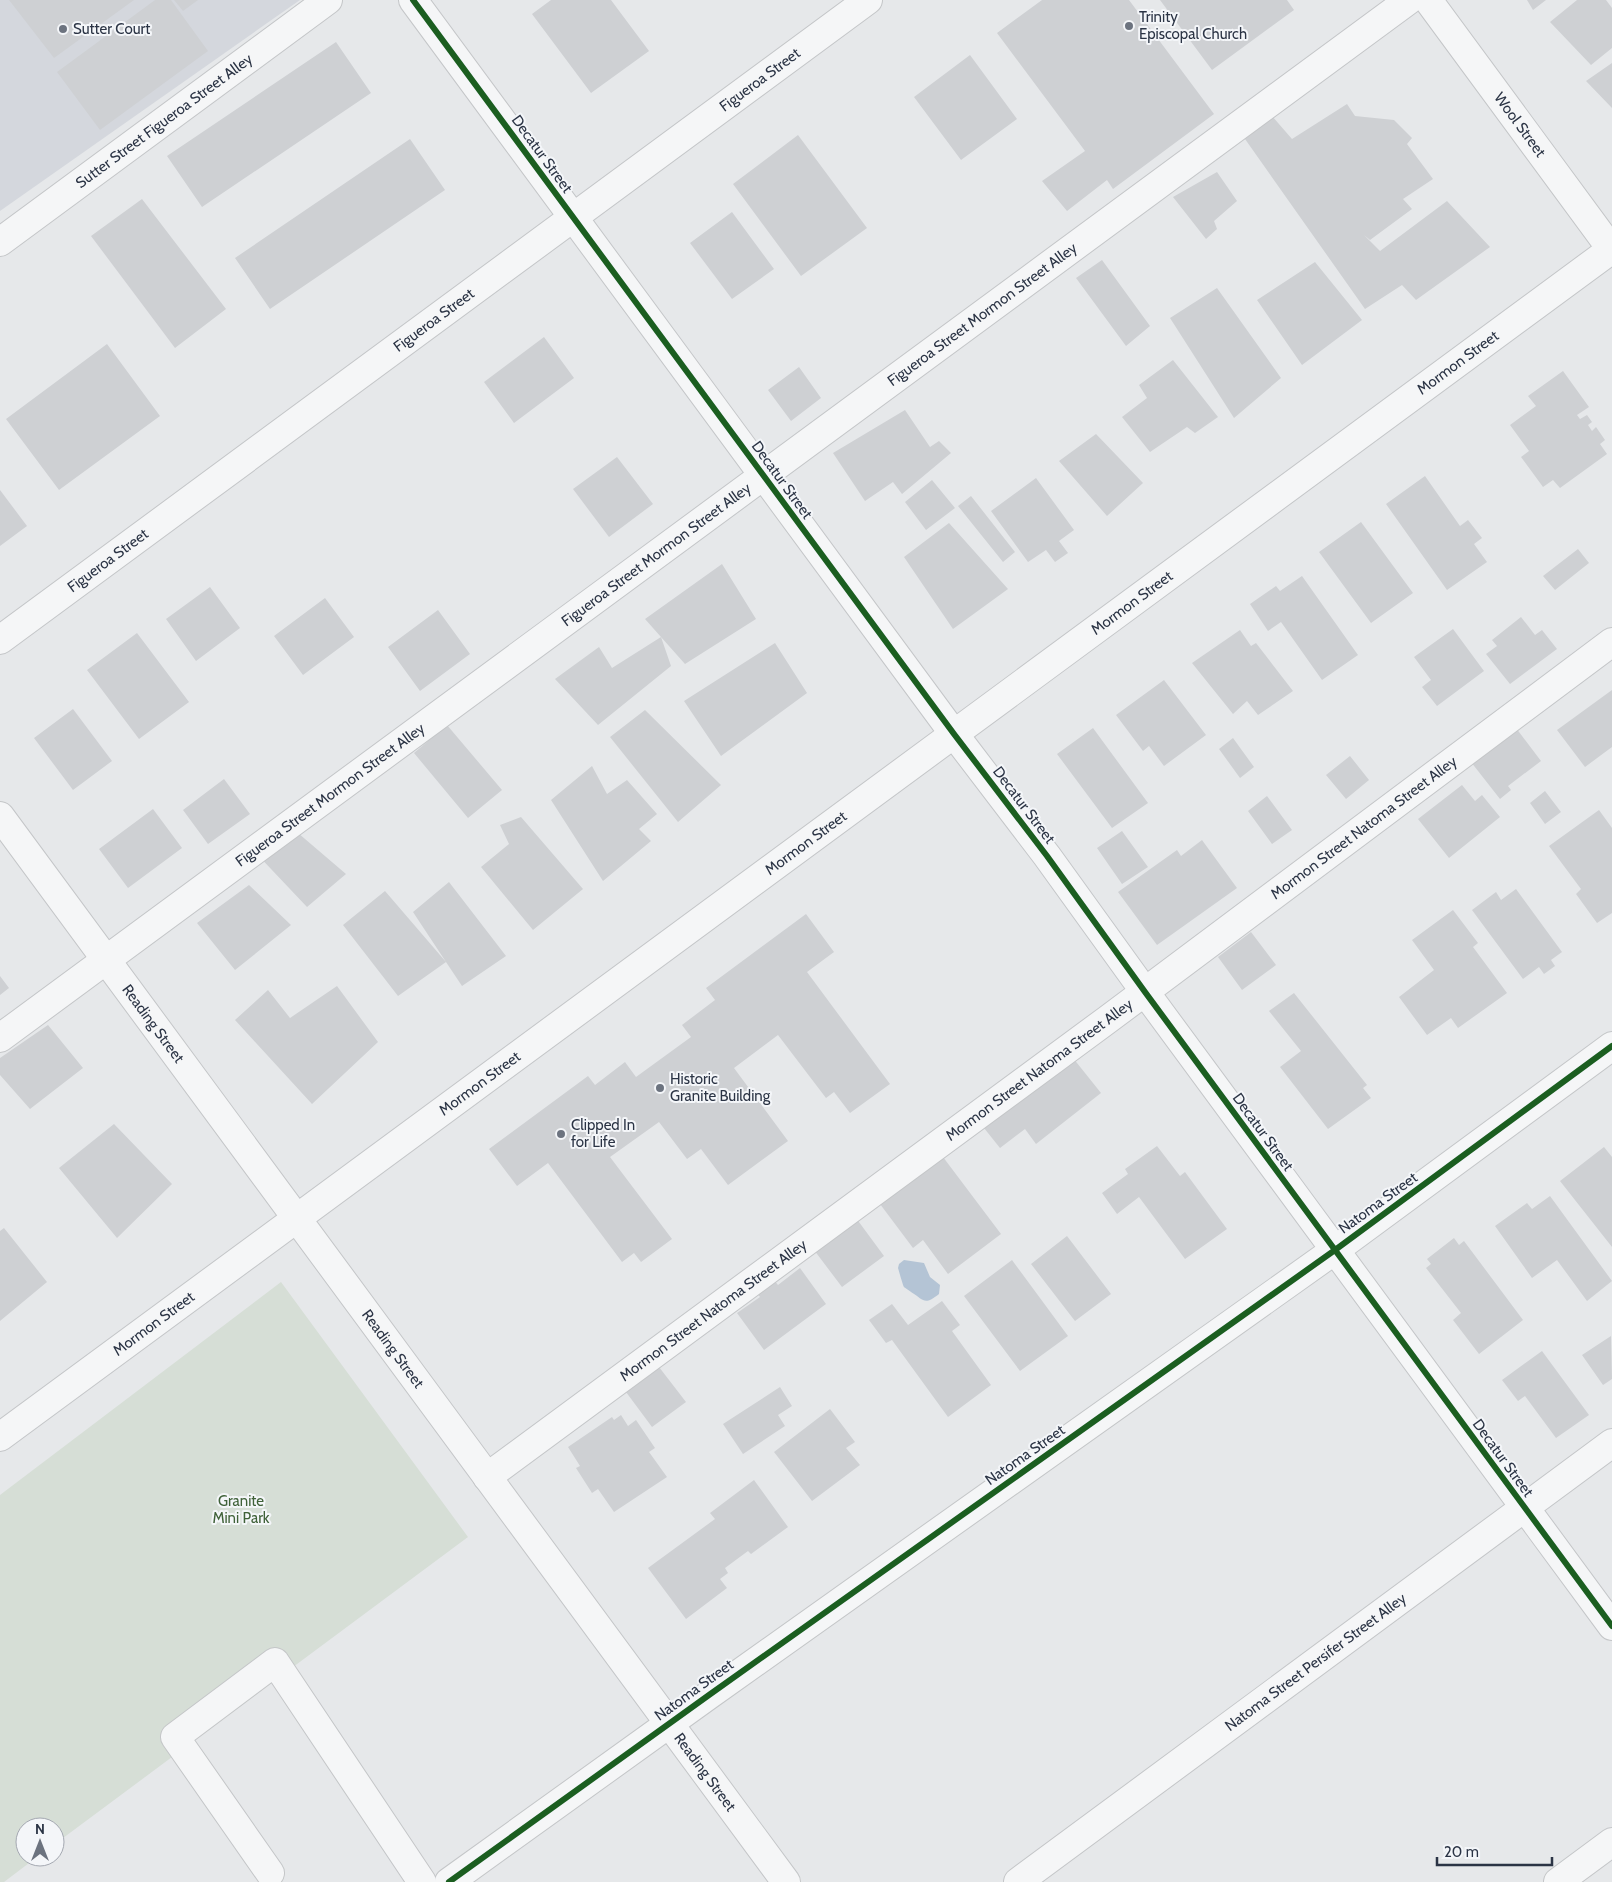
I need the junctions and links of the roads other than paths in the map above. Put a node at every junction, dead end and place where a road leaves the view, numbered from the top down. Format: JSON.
{"nodes":[{"id":1,"x":328,"y":0,"type":"edge"},
{"id":2,"x":413,"y":0,"type":"edge"},
{"id":3,"x":868,"y":0,"type":"edge"},
{"id":4,"x":1409,"y":0,"type":"edge"},
{"id":5,"x":1428,"y":0,"type":"edge"},
{"id":6,"x":573,"y":218,"type":"junction"},
{"id":7,"x":0,"y":242,"type":"edge"},
{"id":8,"x":1612,"y":250,"type":"edge"},
{"id":9,"x":764,"y":476,"type":"junction"},
{"id":10,"x":0,"y":640,"type":"edge"},
{"id":11,"x":1612,"y":642,"type":"edge"},
{"id":12,"x":954,"y":734,"type":"junction"},
{"id":13,"x":0,"y":816,"type":"edge"},
{"id":14,"x":106,"y":960,"type":"junction"},
{"id":15,"x":1144,"y":992,"type":"junction"},
{"id":16,"x":0,"y":1038,"type":"edge"},
{"id":17,"x":1612,"y":1046,"type":"edge"},
{"id":18,"x":297,"y":1218,"type":"junction"},
{"id":19,"x":1335,"y":1250,"type":"junction"},
{"id":20,"x":0,"y":1437,"type":"edge"},
{"id":21,"x":1612,"y":1443,"type":"edge"},
{"id":22,"x":488,"y":1477,"type":"junction"},
{"id":23,"x":1525,"y":1508,"type":"junction"},
{"id":24,"x":1612,"y":1626,"type":"edge"},
{"id":25,"x":669,"y":1723,"type":"junction"},
{"id":26,"x":1612,"y":1842,"type":"edge"},
{"id":27,"x":270,"y":1873,"type":"dead end"},
{"id":28,"x":422,"y":1882,"type":"edge"},
{"id":29,"x":449,"y":1882,"type":"edge"},
{"id":30,"x":786,"y":1882,"type":"edge"},
{"id":31,"x":1018,"y":1882,"type":"edge"},
{"id":32,"x":1558,"y":1882,"type":"edge"}],
"edges":[{"from":1,"to":7,"type":"street","name":"Sutter Street Figueroa Street Alley"},
{"from":2,"to":6,"type":"street","name":"Decatur Street"},
{"from":3,"to":6,"type":"street","name":"Figueroa Street"},
{"from":4,"to":9,"type":"street","name":"Figueroa Street Mormon Street Alley"},
{"from":5,"to":8,"type":"street","name":"Wool Street"},
{"from":6,"to":9,"type":"street","name":"Decatur Street"},
{"from":6,"to":10,"type":"street","name":"Figueroa Street"},
{"from":8,"to":12,"type":"street","name":"Mormon Street"},
{"from":9,"to":12,"type":"street","name":"Decatur Street"},
{"from":9,"to":14,"type":"street","name":"Figueroa Street Mormon Street Alley"},
{"from":11,"to":15,"type":"street","name":"Mormon Street Natoma Street Alley"},
{"from":12,"to":15,"type":"street","name":"Decatur Street"},
{"from":12,"to":18,"type":"street","name":"Mormon Street"},
{"from":13,"to":14,"type":"street","name":"Reading Street"},
{"from":14,"to":16,"type":"street","name":"Figueroa Street Mormon Street Alley"},
{"from":14,"to":18,"type":"street","name":"Reading Street"},
{"from":15,"to":19,"type":"street","name":"Decatur Street"},
{"from":15,"to":22,"type":"street","name":"Mormon Street Natoma Street Alley"},
{"from":17,"to":19,"type":"street","name":"Natoma Street"},
{"from":18,"to":20,"type":"street","name":"Mormon Street"},
{"from":18,"to":22,"type":"street","name":"Reading Street"},
{"from":19,"to":23,"type":"street","name":"Decatur Street"},
{"from":19,"to":25,"type":"street","name":"Natoma Street"},
{"from":21,"to":23,"type":"street","name":"Natoma Street Persifer Street Alley"},
{"from":22,"to":25,"type":"street","name":"Reading Street"},
{"from":23,"to":24,"type":"street","name":"Decatur Street"},
{"from":23,"to":31,"type":"street","name":"Natoma Street Persifer Street Alley"},
{"from":25,"to":29,"type":"street","name":"Natoma Street"},
{"from":25,"to":30,"type":"street","name":"Reading Street"},
{"from":26,"to":32,"type":"street"},
{"from":27,"to":28,"type":"street"}]}
